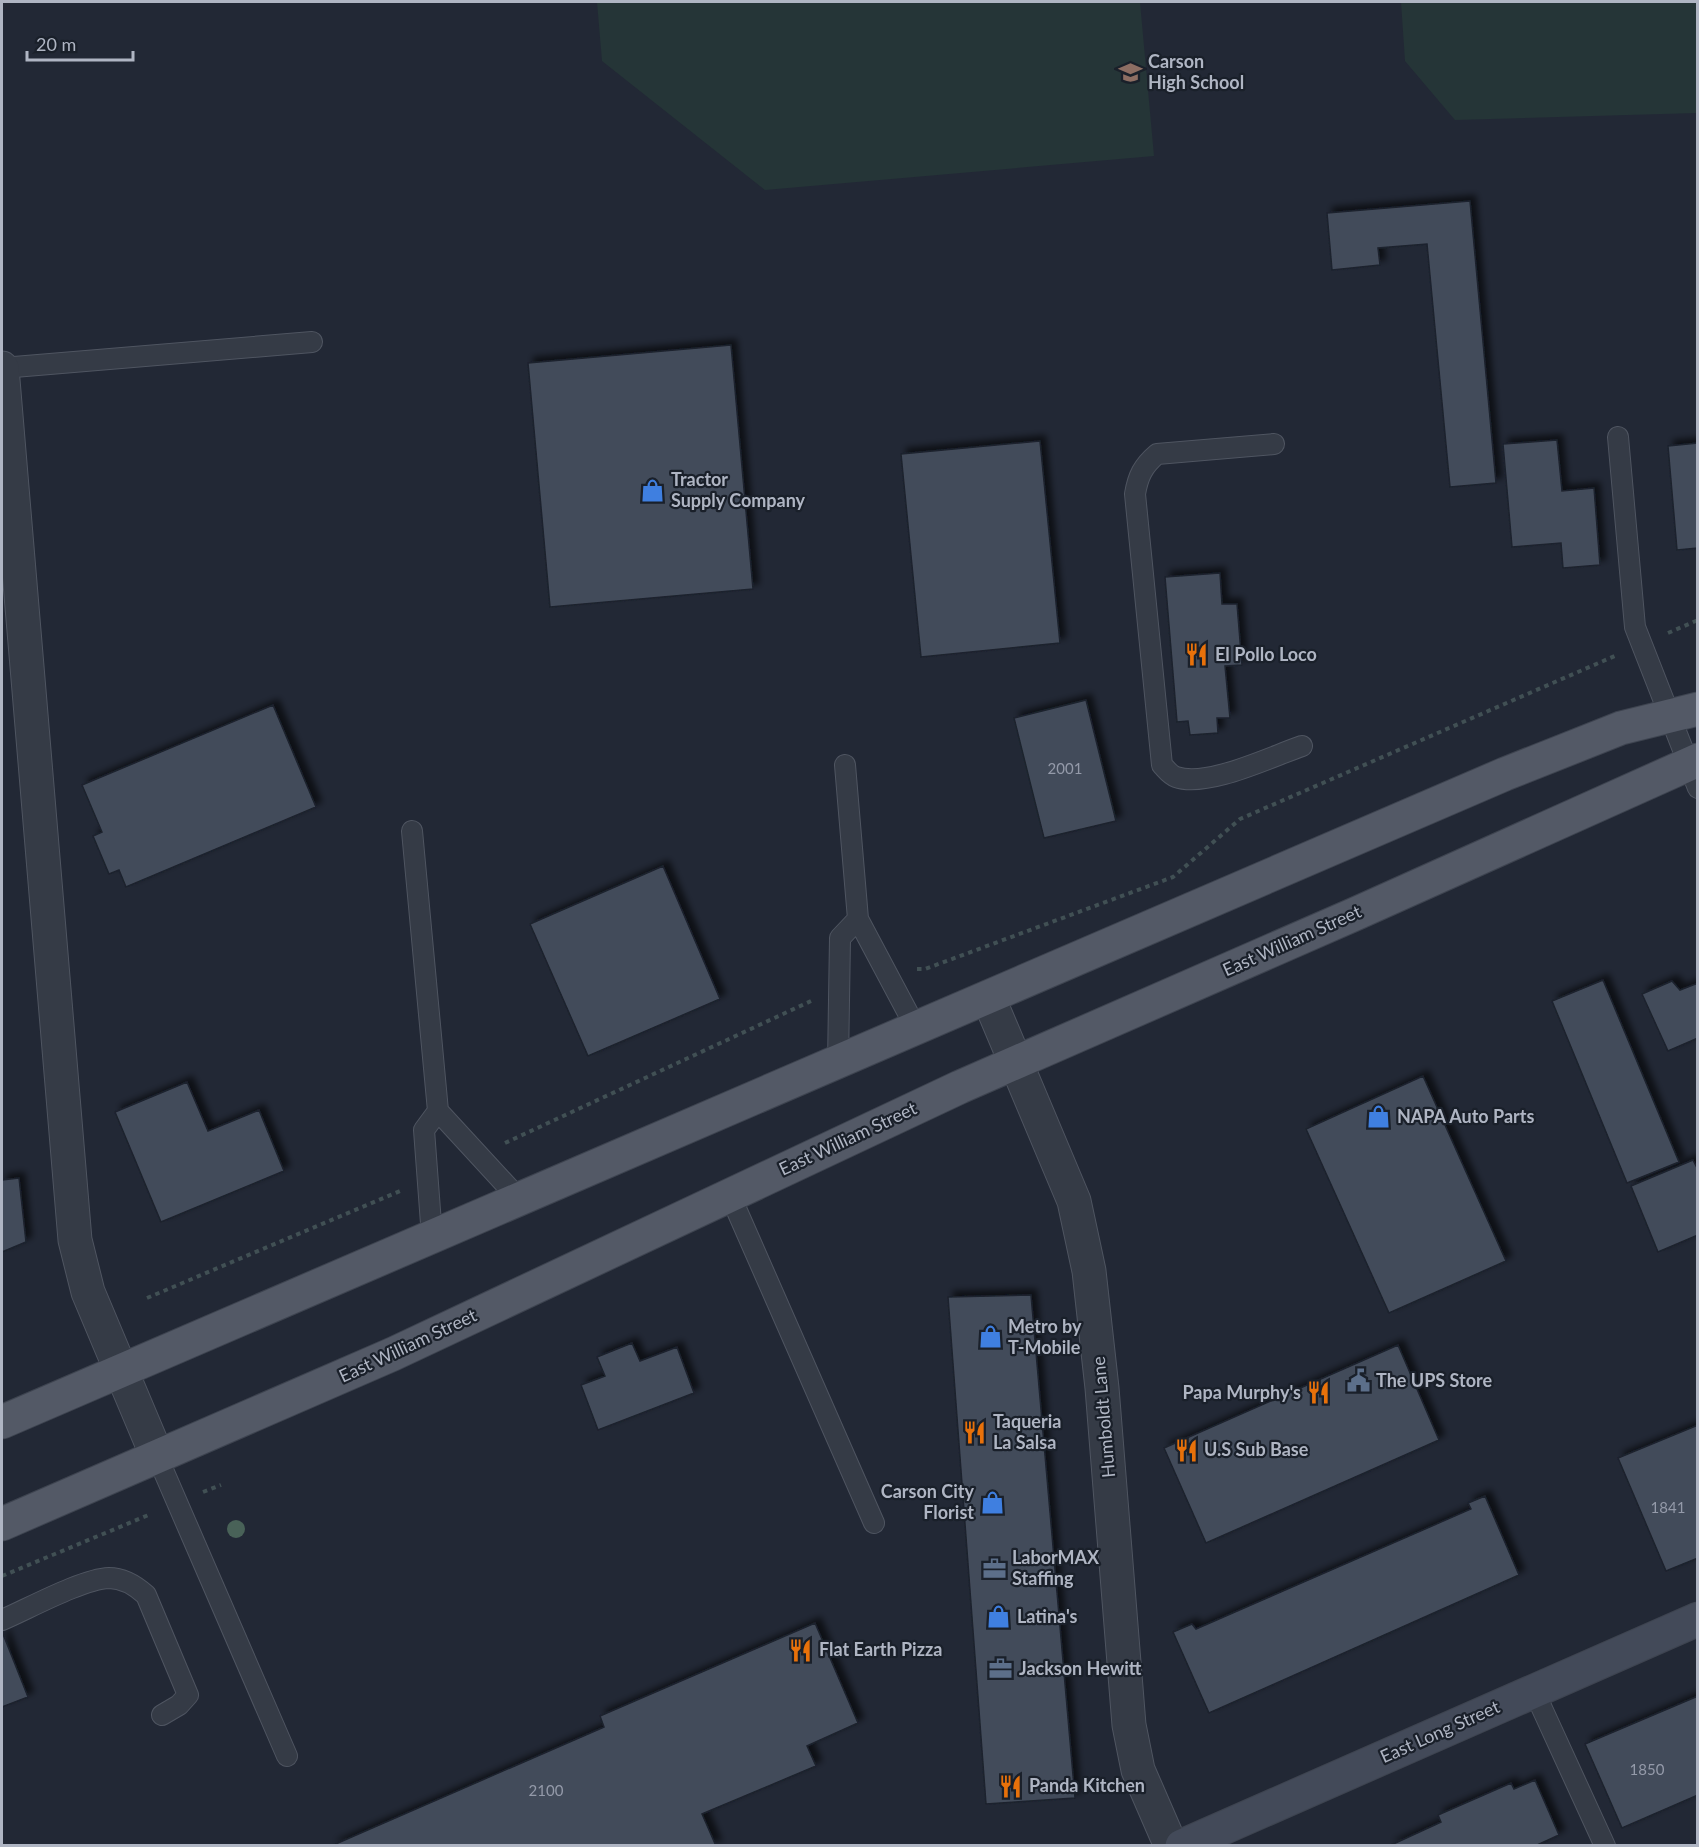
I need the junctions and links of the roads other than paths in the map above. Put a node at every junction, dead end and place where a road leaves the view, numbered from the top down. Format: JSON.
{"nodes":[{"id":1,"x":312,"y":342,"type":"dead end"},
{"id":2,"x":2,"y":368,"type":"edge"},
{"id":3,"x":1618,"y":437,"type":"dead end"},
{"id":4,"x":1274,"y":444,"type":"dead end"},
{"id":5,"x":1683,"y":712,"type":"edge"},
{"id":6,"x":1302,"y":746,"type":"dead end"},
{"id":7,"x":845,"y":765,"type":"dead end"},
{"id":8,"x":1694,"y":771,"type":"edge"},
{"id":9,"x":412,"y":831,"type":"dead end"},
{"id":10,"x":858,"y":919,"type":"junction"},
{"id":11,"x":989,"y":999,"type":"junction"},
{"id":12,"x":917,"y":1030,"type":"junction"},
{"id":13,"x":1017,"y":1062,"type":"junction"},
{"id":14,"x":838,"y":1063,"type":"junction"},
{"id":15,"x":438,"y":1111,"type":"junction"},
{"id":16,"x":730,"y":1195,"type":"junction"},
{"id":17,"x":520,"y":1200,"type":"junction"},
{"id":18,"x":432,"y":1237,"type":"junction"},
{"id":19,"x":120,"y":1372,"type":"junction"},
{"id":20,"x":2,"y":1422,"type":"edge"},
{"id":21,"x":157,"y":1456,"type":"junction"},
{"id":22,"x":874,"y":1523,"type":"dead end"},
{"id":23,"x":2,"y":1524,"type":"edge"},
{"id":24,"x":1698,"y":1619,"type":"edge"},
{"id":25,"x":2,"y":1620,"type":"edge"},
{"id":26,"x":1534,"y":1691,"type":"junction"},
{"id":27,"x":162,"y":1714,"type":"dead end"},
{"id":28,"x":287,"y":1756,"type":"dead end"},
{"id":29,"x":1171,"y":1845,"type":"edge"},
{"id":30,"x":1182,"y":1845,"type":"edge"},
{"id":31,"x":1605,"y":1845,"type":"edge"}],
"edges":[{"from":1,"to":2,"type":"lane"},
{"from":2,"to":19,"type":"street"},
{"from":3,"to":5,"type":"lane"},
{"from":4,"to":6,"type":"lane"},
{"from":5,"to":8,"type":"lane"},
{"from":5,"to":11,"type":"main road"},
{"from":7,"to":10,"type":"lane"},
{"from":8,"to":13,"type":"main road","name":"East William Street"},
{"from":9,"to":15,"type":"lane"},
{"from":10,"to":12,"type":"lane"},
{"from":10,"to":14,"type":"lane"},
{"from":11,"to":12,"type":"main road"},
{"from":11,"to":13,"type":"street","name":"Humboldt Lane"},
{"from":12,"to":14,"type":"main road"},
{"from":13,"to":16,"type":"main road","name":"East William Street"},
{"from":13,"to":29,"type":"street","name":"Humboldt Lane"},
{"from":14,"to":17,"type":"main road"},
{"from":15,"to":17,"type":"lane"},
{"from":15,"to":18,"type":"lane"},
{"from":16,"to":21,"type":"main road","name":"East William Street"},
{"from":16,"to":22,"type":"lane"},
{"from":17,"to":18,"type":"main road"},
{"from":18,"to":19,"type":"main road"},
{"from":19,"to":20,"type":"main road"},
{"from":19,"to":21,"type":"street"},
{"from":21,"to":23,"type":"main road","name":"East William Street"},
{"from":21,"to":28,"type":"lane"},
{"from":24,"to":26,"type":"street","name":"East Long Street"},
{"from":25,"to":27,"type":"lane"},
{"from":26,"to":30,"type":"street","name":"East Long Street"},
{"from":26,"to":31,"type":"lane"}]}
